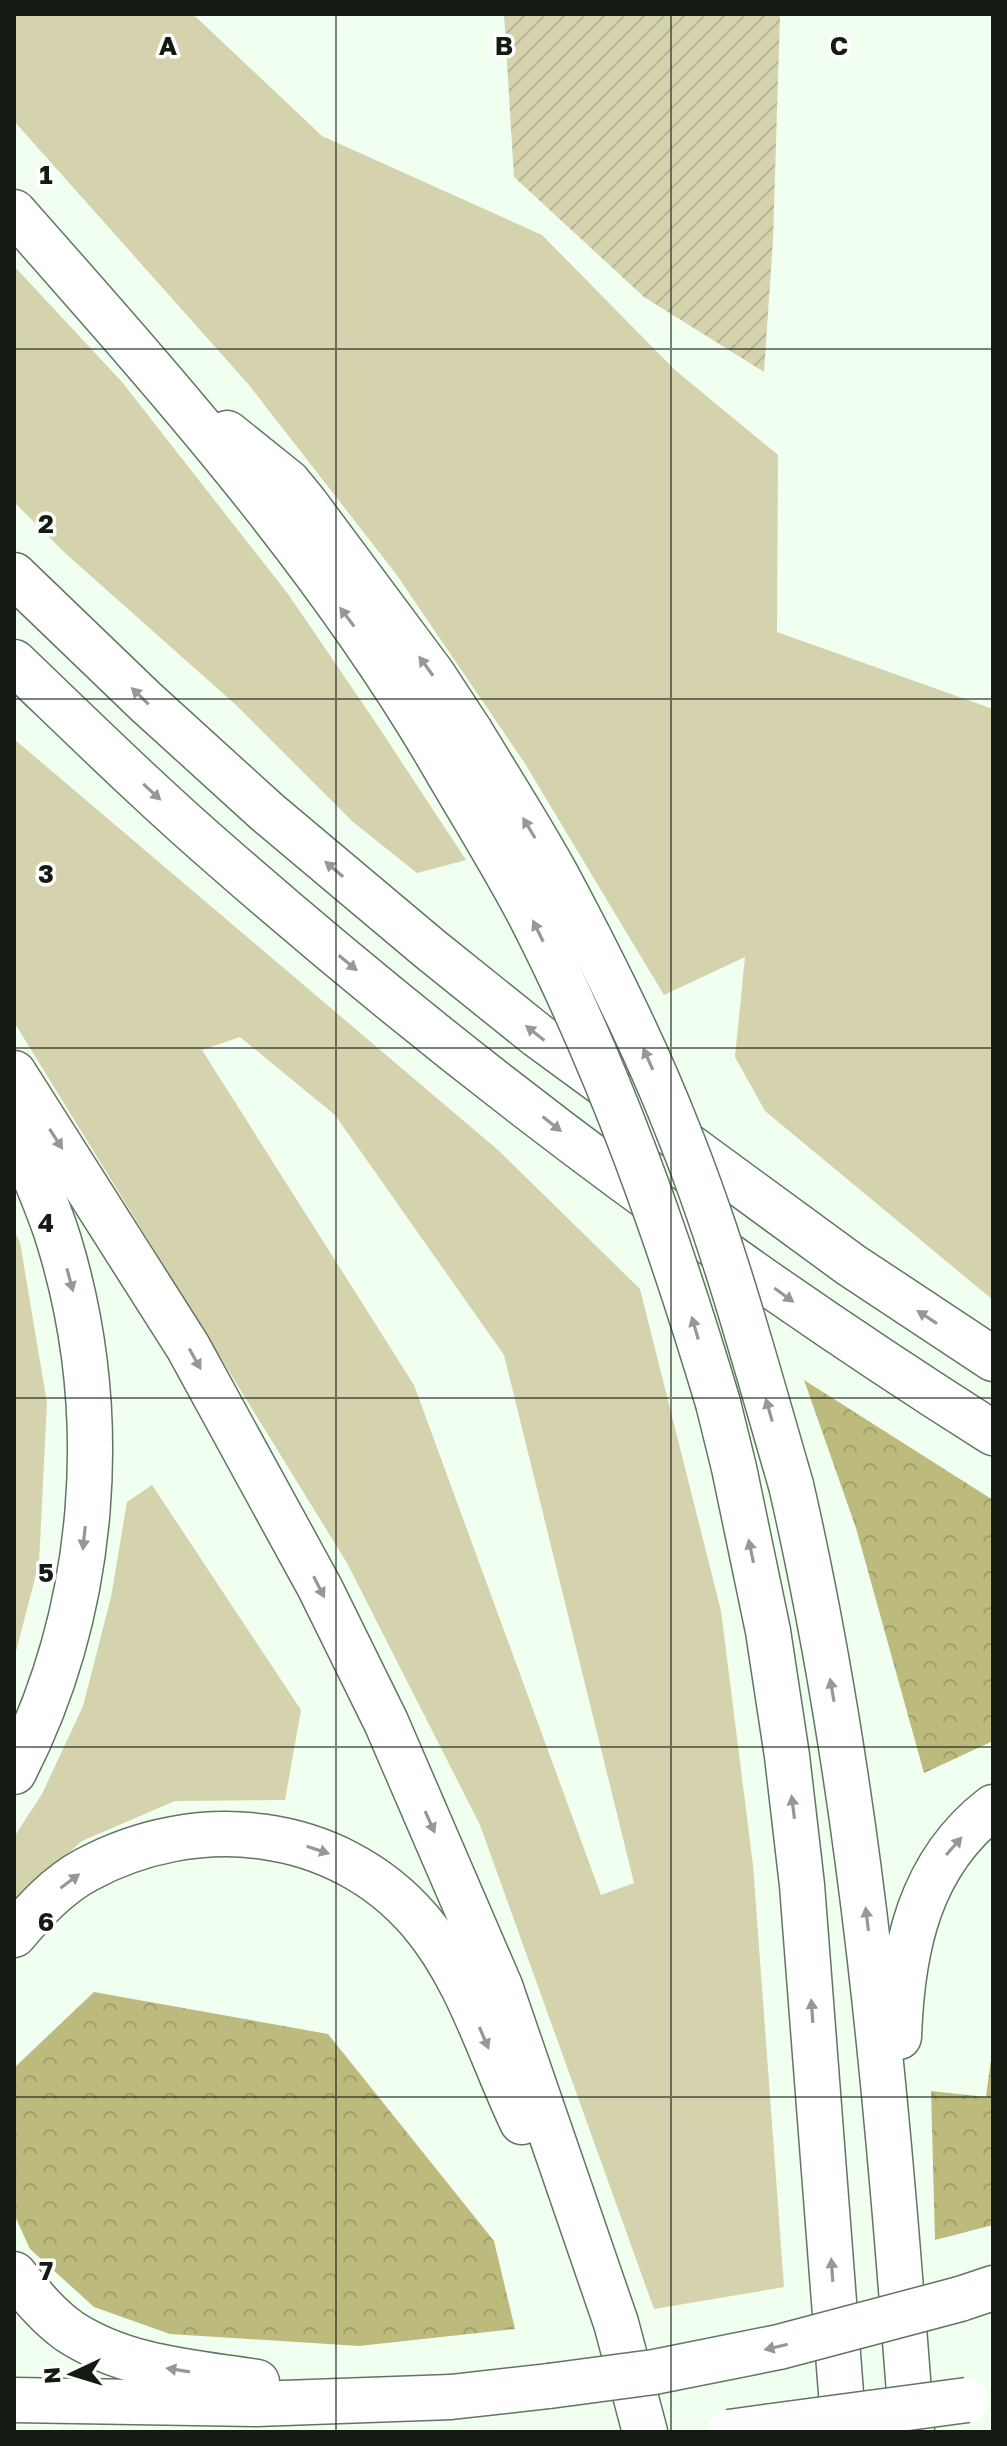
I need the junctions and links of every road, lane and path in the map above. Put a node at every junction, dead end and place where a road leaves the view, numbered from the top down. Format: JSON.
{"nodes":[{"id":1,"x":14,"y":212,"type":"edge"},
{"id":2,"x":14,"y":575,"type":"edge"},
{"id":3,"x":14,"y":662,"type":"edge"},
{"id":4,"x":453,"y":741,"type":"junction"},
{"id":5,"x":14,"y":1073,"type":"edge"},
{"id":6,"x":14,"y":1128,"type":"edge"},
{"id":7,"x":993,"y":1359,"type":"edge"},
{"id":8,"x":993,"y":1433,"type":"edge"},
{"id":9,"x":14,"y":1772,"type":"edge"},
{"id":10,"x":993,"y":1807,"type":"edge"},
{"id":11,"x":14,"y":1935,"type":"edge"},
{"id":12,"x":895,"y":2192,"type":"junction"},
{"id":13,"x":14,"y":2274,"type":"edge"},
{"id":14,"x":977,"y":2293,"type":"edge"},
{"id":15,"x":616,"y":2323,"type":"junction"},
{"id":16,"x":366,"y":2399,"type":"junction"},
{"id":17,"x":984,"y":2399,"type":"edge"},
{"id":18,"x":14,"y":2400,"type":"edge"},
{"id":19,"x":645,"y":2432,"type":"edge"},
{"id":20,"x":729,"y":2432,"type":"edge"},
{"id":21,"x":844,"y":2432,"type":"edge"},
{"id":22,"x":912,"y":2432,"type":"edge"}],
"edges":[{"from":4,"to":1,"type":"highway","one_way":true},
{"from":7,"to":2,"type":"highway","one_way":true},
{"from":3,"to":8,"type":"highway","one_way":true},
{"from":12,"to":4,"type":"highway","one_way":true,"bridge":true},
{"from":21,"to":4,"type":"highway","one_way":true,"bridge":true},
{"from":5,"to":15,"type":"highway","one_way":true},
{"from":6,"to":9,"type":"highway","one_way":true},
{"from":12,"to":10,"type":"highway","one_way":true},
{"from":11,"to":15,"type":"highway","one_way":true},
{"from":12,"to":22,"type":"highway"},
{"from":16,"to":13,"type":"highway","one_way":true},
{"from":14,"to":16,"type":"highway","one_way":true,"bridge":true},
{"from":15,"to":19,"type":"highway"},
{"from":16,"to":18,"type":"highway"},
{"from":17,"to":20,"type":"highway","bridge":true}]}
